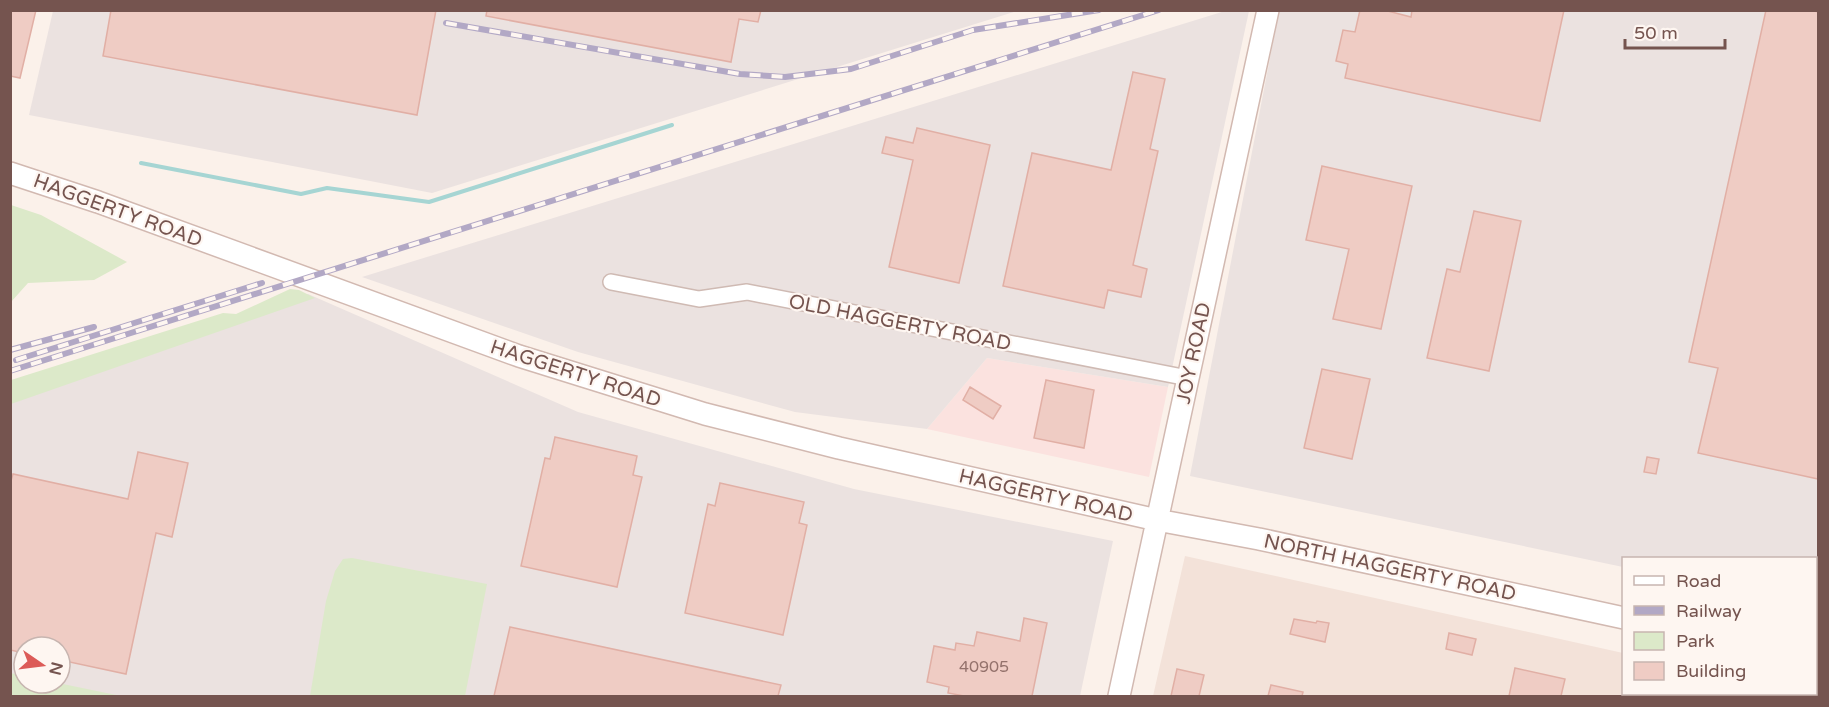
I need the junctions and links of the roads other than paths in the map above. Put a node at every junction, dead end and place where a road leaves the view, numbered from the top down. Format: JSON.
{"nodes":[{"id":1,"x":1268,"y":10,"type":"edge"},
{"id":2,"x":10,"y":172,"type":"edge"},
{"id":3,"x":611,"y":282,"type":"dead end"},
{"id":4,"x":1188,"y":378,"type":"junction"},
{"id":5,"x":1156,"y":520,"type":"junction"},
{"id":6,"x":1622,"y":618,"type":"edge"},
{"id":7,"x":1119,"y":696,"type":"edge"}],
"edges":[{"from":1,"to":4,"type":"main road","name":"JOY ROAD"},
{"from":2,"to":5,"type":"main road","name":"HAGGERTY ROAD"},
{"from":3,"to":4,"type":"street","name":"OLD HAGGERTY ROAD"},
{"from":4,"to":5,"type":"main road","name":"JOY ROAD"},
{"from":5,"to":6,"type":"main road","name":"NORTH HAGGERTY ROAD"},
{"from":5,"to":7,"type":"main road","name":"JOY ROAD"}]}
